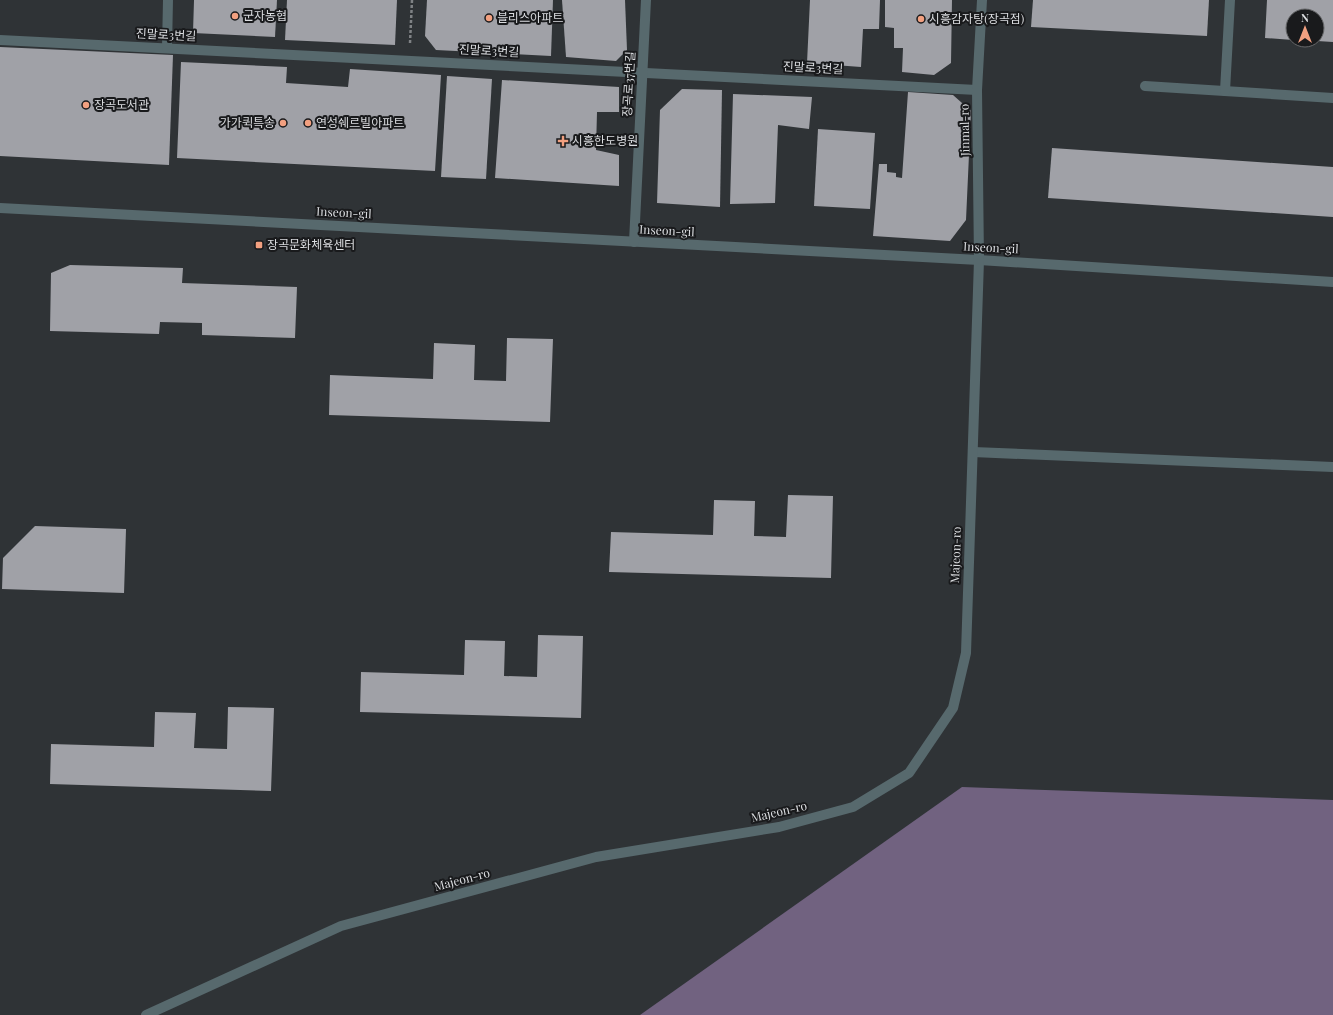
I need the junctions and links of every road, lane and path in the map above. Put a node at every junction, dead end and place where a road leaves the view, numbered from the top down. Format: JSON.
{"nodes":[{"id":1,"x":168,"y":0,"type":"edge"},
{"id":2,"x":412,"y":0,"type":"edge"},
{"id":3,"x":646,"y":0,"type":"edge"},
{"id":4,"x":982,"y":0,"type":"edge"},
{"id":5,"x":1230,"y":0,"type":"edge"},
{"id":6,"x":0,"y":40,"type":"edge"},
{"id":7,"x":167,"y":48,"type":"junction"},
{"id":8,"x":410,"y":60,"type":"junction"},
{"id":9,"x":642,"y":72,"type":"junction"},
{"id":10,"x":1145,"y":86,"type":"dead end"},
{"id":11,"x":978,"y":90,"type":"junction"},
{"id":12,"x":1225,"y":91,"type":"junction"},
{"id":13,"x":1333,"y":98,"type":"edge"},
{"id":14,"x":0,"y":208,"type":"edge"},
{"id":15,"x":634,"y":242,"type":"junction"},
{"id":16,"x":979,"y":260,"type":"junction"},
{"id":17,"x":1333,"y":282,"type":"edge"},
{"id":18,"x":973,"y":452,"type":"junction"},
{"id":19,"x":1333,"y":466,"type":"edge"},
{"id":20,"x":146,"y":1015,"type":"edge"}],
"edges":[{"from":1,"to":7,"type":"street"},
{"from":2,"to":8,"type":"path"},
{"from":3,"to":9,"type":"street","name":"장곡로37번길"},
{"from":4,"to":11,"type":"street","name":"Jinmal-ro"},
{"from":5,"to":12,"type":"street"},
{"from":6,"to":7,"type":"street","name":"진말로3번길"},
{"from":7,"to":8,"type":"street","name":"진말로3번길"},
{"from":8,"to":9,"type":"street","name":"진말로3번길"},
{"from":9,"to":11,"type":"street","name":"진말로3번길"},
{"from":9,"to":15,"type":"street","name":"장곡로37번길"},
{"from":10,"to":12,"type":"street"},
{"from":11,"to":16,"type":"street","name":"Jinmal-ro"},
{"from":12,"to":13,"type":"street"},
{"from":14,"to":15,"type":"street","name":"Inseon-gil"},
{"from":15,"to":16,"type":"street","name":"Inseon-gil"},
{"from":16,"to":17,"type":"street","name":"Inseon-gil"},
{"from":16,"to":18,"type":"street","name":"Majeon-ro"},
{"from":18,"to":19,"type":"street"},
{"from":18,"to":20,"type":"street","name":"Majeon-ro"}]}
